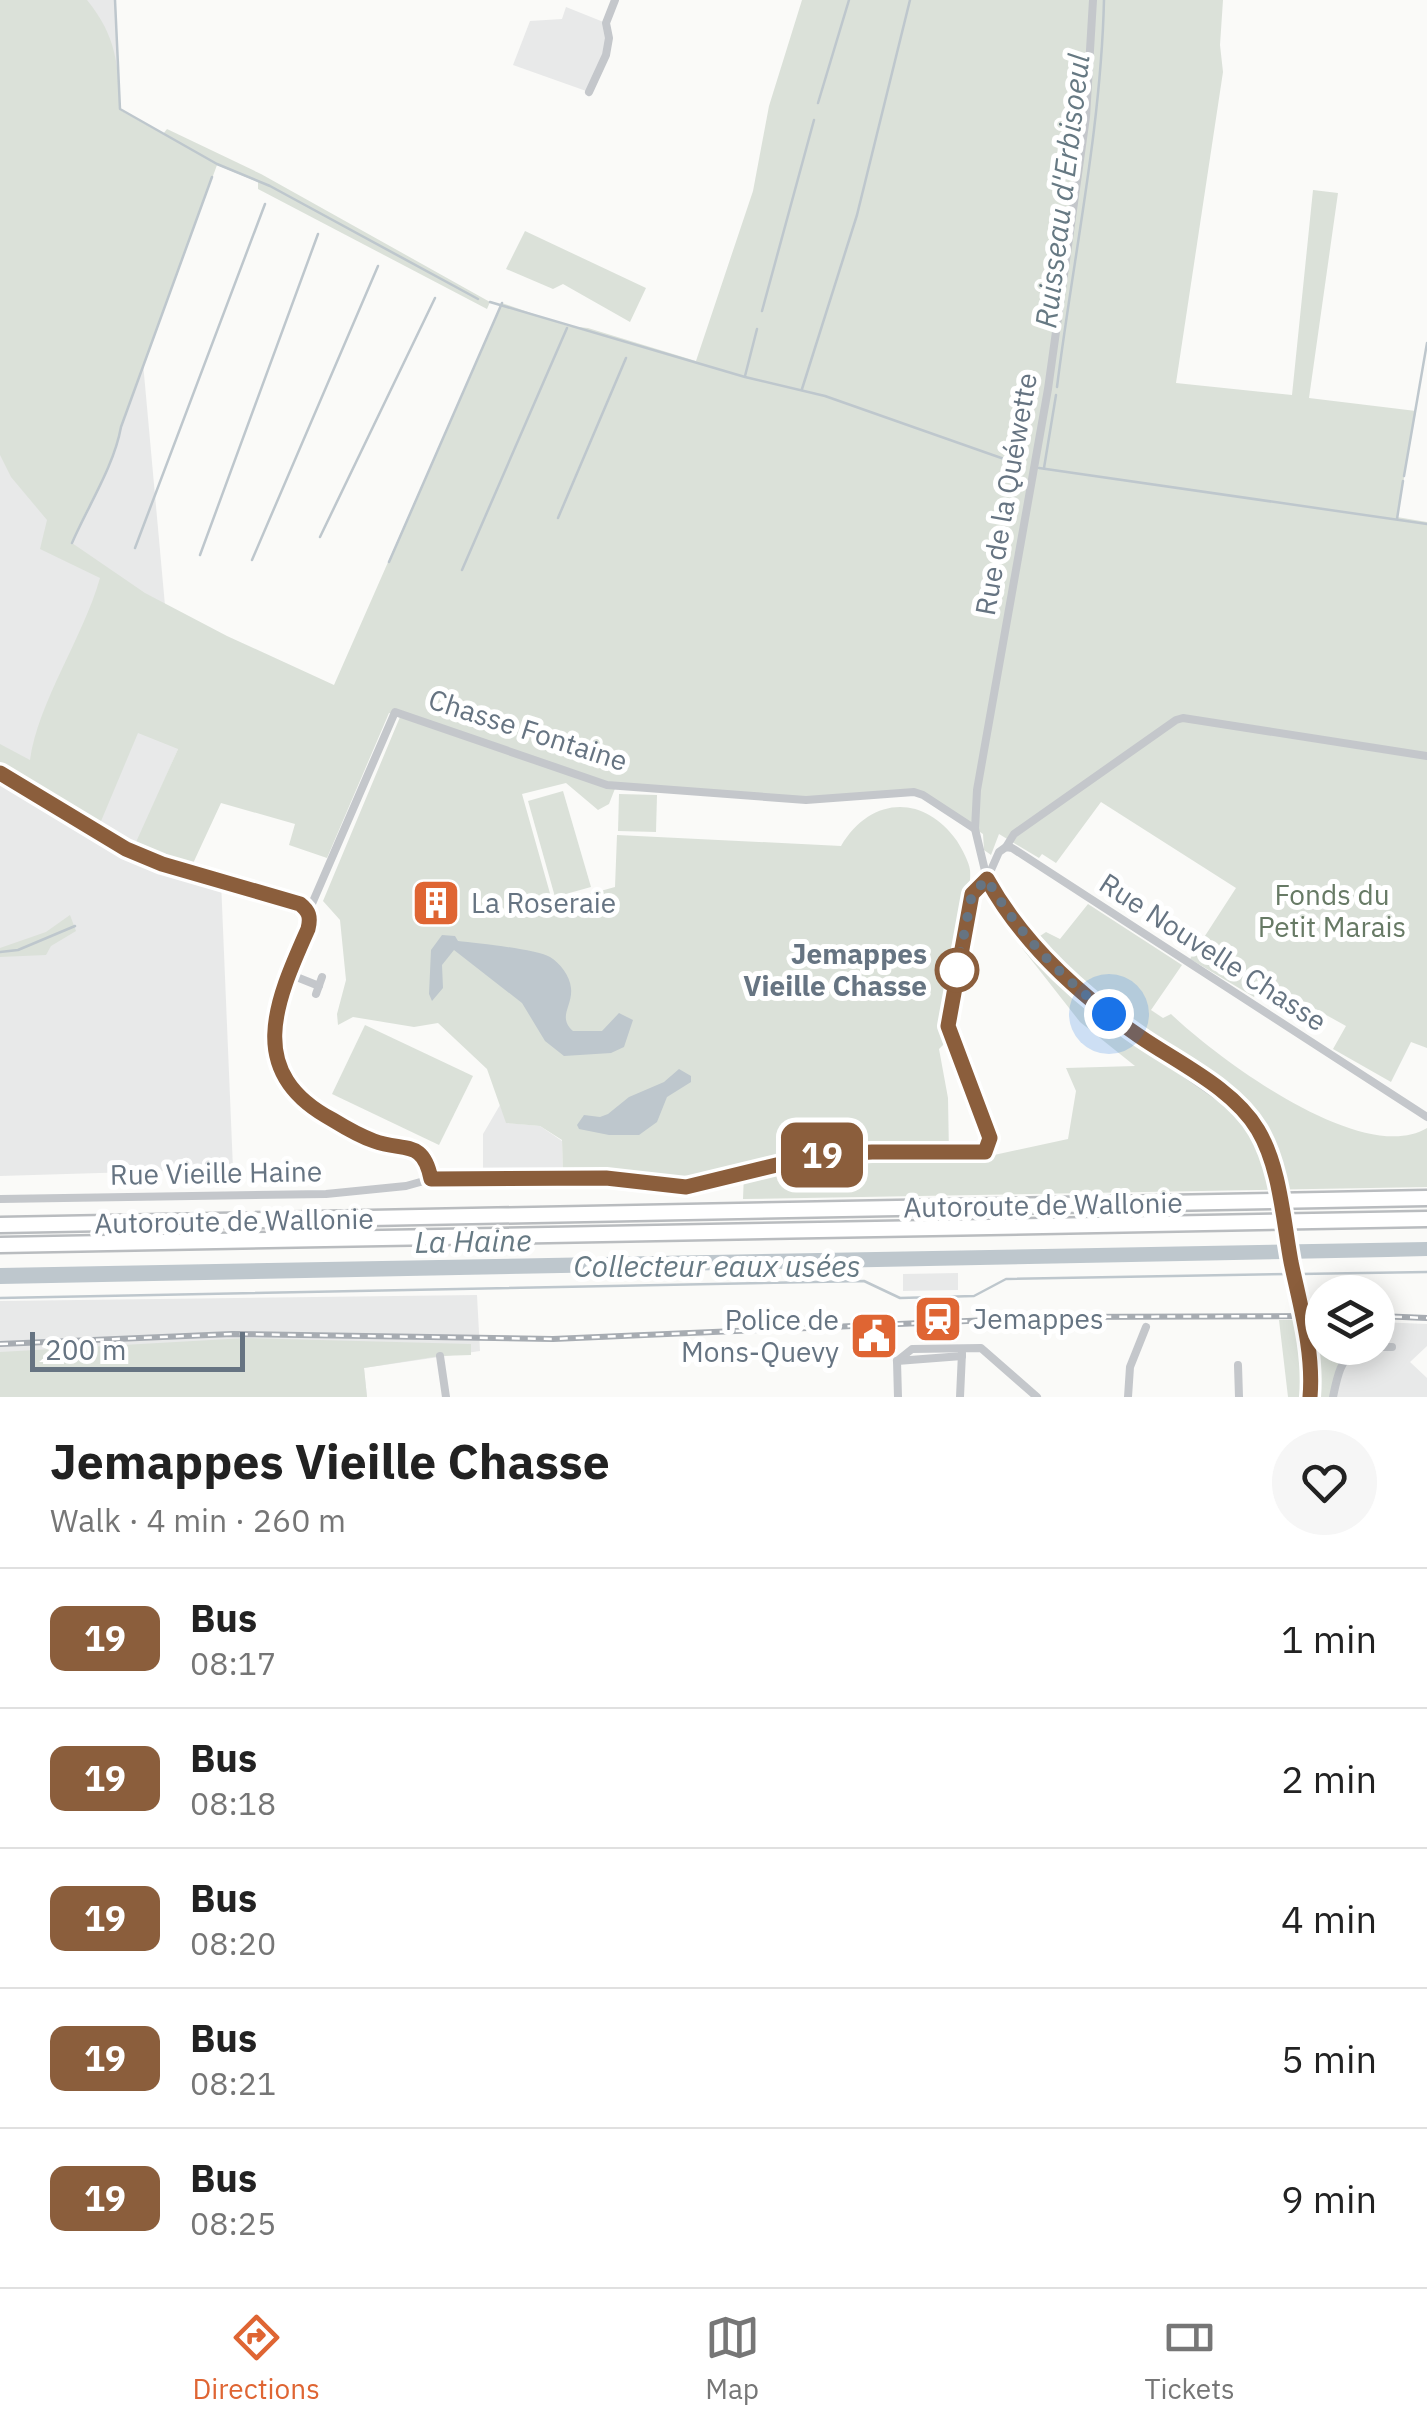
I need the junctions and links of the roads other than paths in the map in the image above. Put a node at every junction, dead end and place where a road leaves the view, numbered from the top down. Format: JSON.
{"nodes":[{"id":1,"x":615,"y":0,"type":"edge"},
{"id":2,"x":1093,"y":0,"type":"edge"},
{"id":3,"x":589,"y":92,"type":"dead end"},
{"id":4,"x":1427,"y":756,"type":"edge"},
{"id":5,"x":0,"y":773,"type":"edge"},
{"id":6,"x":975,"y":829,"type":"junction"},
{"id":7,"x":1006,"y":847,"type":"junction"},
{"id":8,"x":987,"y":879,"type":"junction"},
{"id":9,"x":308,"y":913,"type":"junction"},
{"id":10,"x":289,"y":974,"type":"junction"},
{"id":11,"x":319,"y":986,"type":"dead end"},
{"id":12,"x":1427,"y":1117,"type":"edge"},
{"id":13,"x":431,"y":1179,"type":"junction"},
{"id":14,"x":0,"y":1198,"type":"edge"},
{"id":15,"x":1427,"y":1198,"type":"edge"},
{"id":16,"x":1427,"y":1219,"type":"edge"},
{"id":17,"x":0,"y":1225,"type":"edge"},
{"id":18,"x":0,"y":1246,"type":"edge"},
{"id":19,"x":1146,"y":1326,"type":"dead end"},
{"id":20,"x":962,"y":1352,"type":"junction"},
{"id":21,"x":440,"y":1356,"type":"dead end"},
{"id":22,"x":1341,"y":1365,"type":"edge"},
{"id":23,"x":1238,"y":1366,"type":"dead end"},
{"id":24,"x":446,"y":1397,"type":"edge"},
{"id":25,"x":898,"y":1397,"type":"edge"},
{"id":26,"x":960,"y":1397,"type":"edge"},
{"id":27,"x":1037,"y":1397,"type":"edge"},
{"id":28,"x":1128,"y":1397,"type":"edge"},
{"id":29,"x":1239,"y":1397,"type":"edge"},
{"id":30,"x":1310,"y":1397,"type":"edge"},
{"id":31,"x":1333,"y":1397,"type":"edge"}],
"edges":[{"from":1,"to":3,"type":"street"},
{"from":2,"to":6,"type":"street","name":"Rue de la Quéwette"},
{"from":4,"to":7,"type":"street"},
{"from":5,"to":9,"type":"street"},
{"from":6,"to":8,"type":"street","name":"Rue de la Quéwette"},
{"from":6,"to":9,"type":"street","name":"Chasse Fontaine"},
{"from":7,"to":8,"type":"street"},
{"from":7,"to":12,"type":"street","name":"Rue Nouvelle Chasse"},
{"from":8,"to":13,"type":"street"},
{"from":8,"to":30,"type":"street","bridge":true},
{"from":9,"to":10,"type":"street"},
{"from":10,"to":11,"type":"street"},
{"from":10,"to":13,"type":"street"},
{"from":13,"to":14,"type":"street","name":"Rue Vieille Haine"},
{"from":15,"to":17,"type":"highway","name":"Autoroute de Wallonie"},
{"from":16,"to":18,"type":"highway","name":"Autoroute de Wallonie"},
{"from":19,"to":28,"type":"street"},
{"from":20,"to":25,"type":"street"},
{"from":20,"to":26,"type":"street"},
{"from":20,"to":27,"type":"street"},
{"from":21,"to":24,"type":"street"},
{"from":22,"to":31,"type":"street"},
{"from":23,"to":29,"type":"street"}]}
